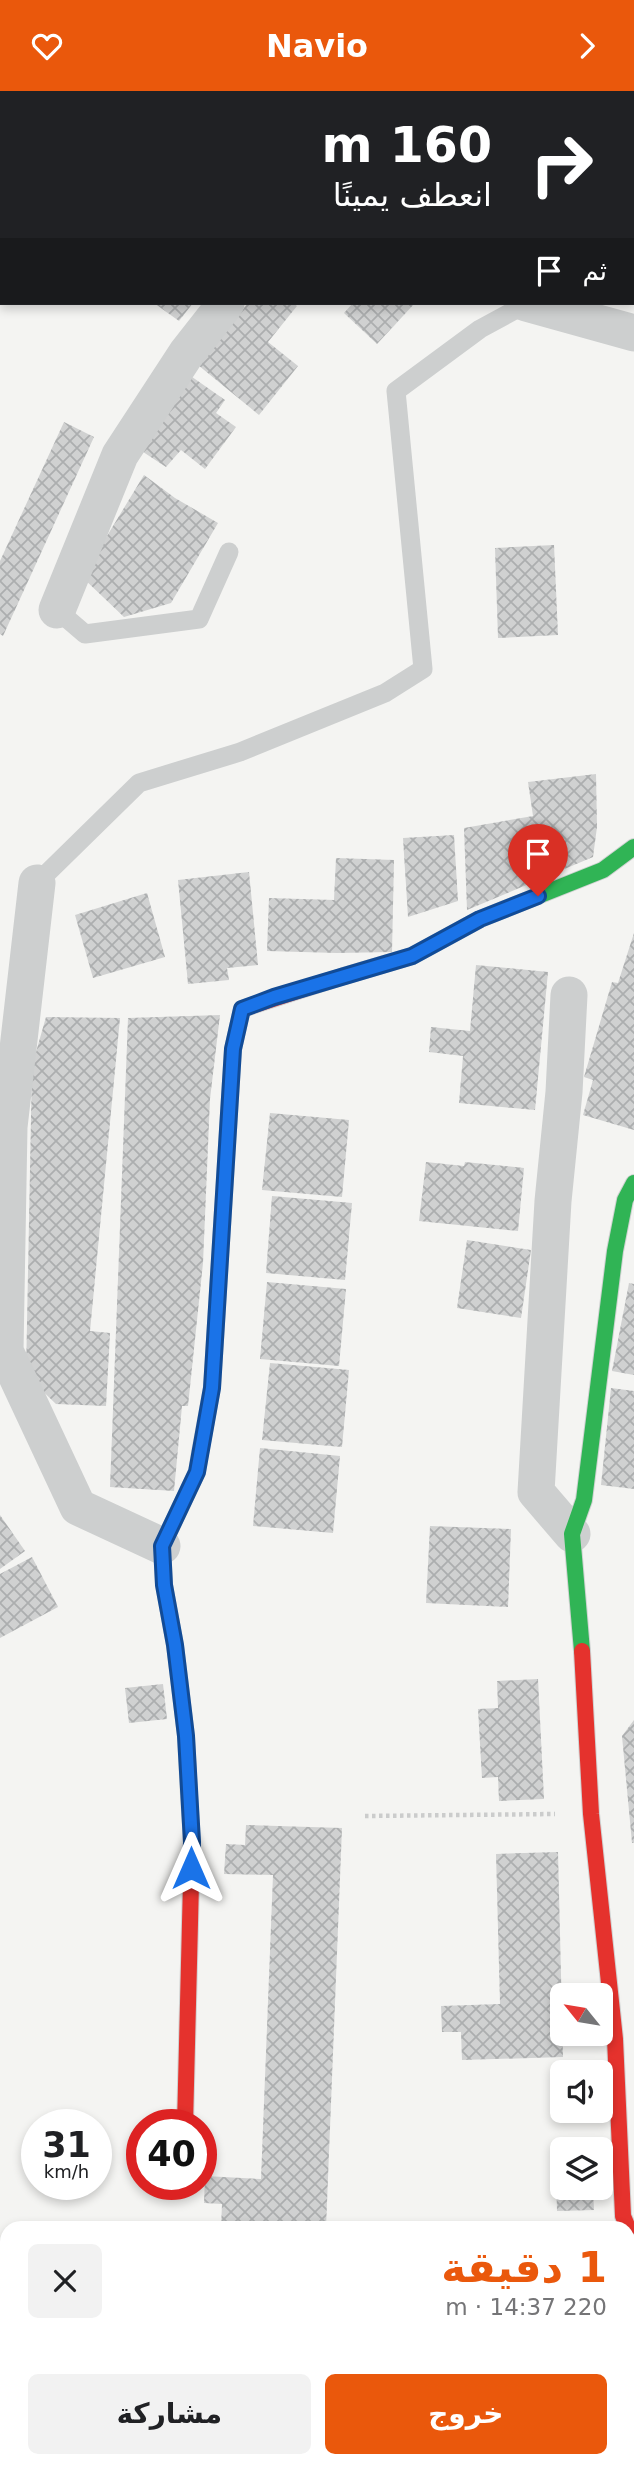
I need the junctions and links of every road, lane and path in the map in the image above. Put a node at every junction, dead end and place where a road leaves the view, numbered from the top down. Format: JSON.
{"nodes":[{"id":1,"x":224,"y":305,"type":"edge"},
{"id":2,"x":522,"y":305,"type":"edge"},
{"id":3,"x":533,"y":305,"type":"edge"},
{"id":4,"x":634,"y":333,"type":"edge"},
{"id":5,"x":229,"y":552,"type":"dead end"},
{"id":6,"x":57,"y":610,"type":"joint"},
{"id":7,"x":634,"y":847,"type":"edge"},
{"id":8,"x":37,"y":883,"type":"joint"},
{"id":9,"x":569,"y":995,"type":"dead end"},
{"id":10,"x":634,"y":1184,"type":"edge"},
{"id":11,"x":624,"y":1248,"type":"edge"},
{"id":12,"x":572,"y":1535,"type":"junction"},
{"id":13,"x":162,"y":1546,"type":"junction"},
{"id":14,"x":591,"y":1814,"type":"junction"},
{"id":15,"x":365,"y":1816,"type":"dead end"},
{"id":16,"x":185,"y":2109,"type":"edge"},
{"id":17,"x":628,"y":2170,"type":"edge"},
{"id":18,"x":625,"y":2221,"type":"edge"}],
"edges":[{"from":1,"to":6,"type":"street"},
{"from":2,"to":8,"type":"lane"},
{"from":3,"to":4,"type":"street"},
{"from":5,"to":6,"type":"lane"},
{"from":7,"to":13,"type":"street"},
{"from":8,"to":13,"type":"street"},
{"from":9,"to":12,"type":"street"},
{"from":10,"to":11,"type":"street"},
{"from":11,"to":12,"type":"street"},
{"from":12,"to":14,"type":"street"},
{"from":13,"to":16,"type":"street"},
{"from":14,"to":15,"type":"path"},
{"from":14,"to":17,"type":"street"},
{"from":17,"to":18,"type":"street"}]}
